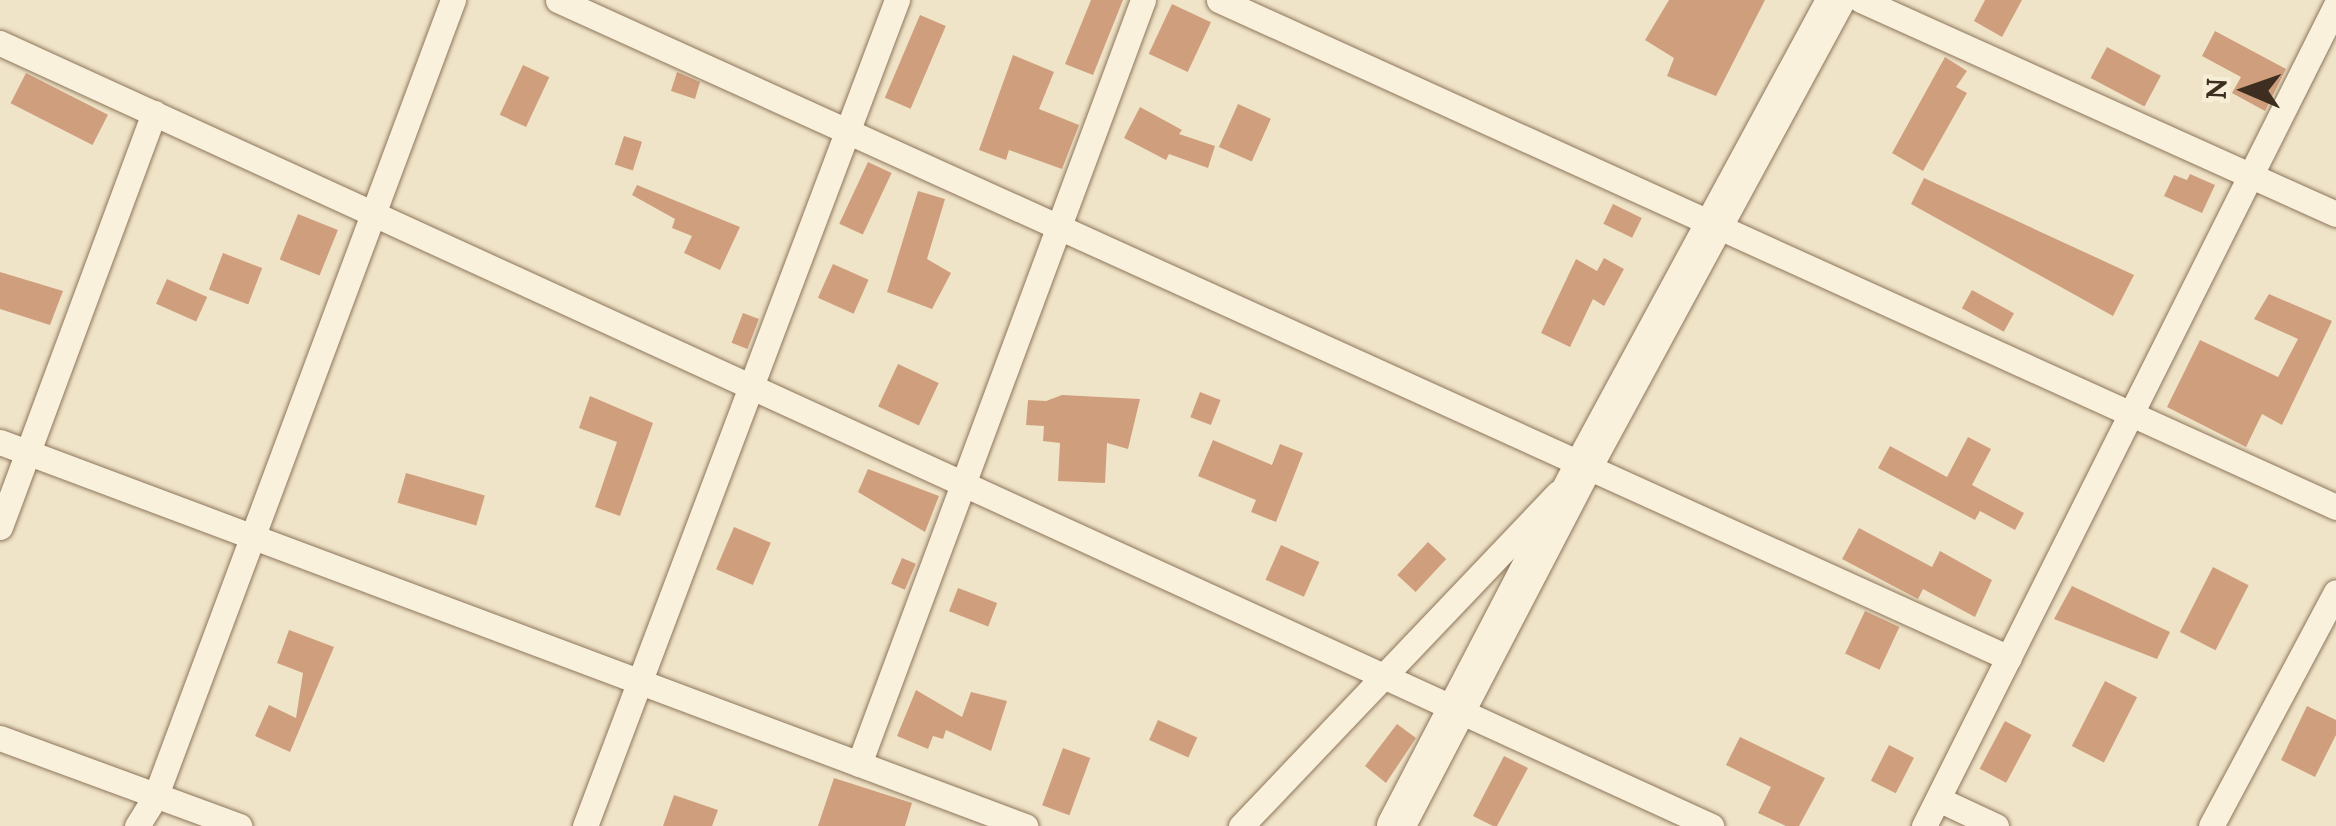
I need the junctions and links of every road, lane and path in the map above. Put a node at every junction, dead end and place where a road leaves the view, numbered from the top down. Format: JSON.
{"nodes":[{"id":1,"x":453,"y":0,"type":"edge"},
{"id":2,"x":558,"y":0,"type":"edge"},
{"id":3,"x":896,"y":0,"type":"edge"},
{"id":4,"x":1142,"y":0,"type":"edge"},
{"id":5,"x":1220,"y":0,"type":"edge"},
{"id":6,"x":1836,"y":0,"type":"edge"},
{"id":7,"x":1862,"y":0,"type":"edge"},
{"id":8,"x":2336,"y":5,"type":"edge"},
{"id":9,"x":0,"y":43,"type":"edge"},
{"id":10,"x":154,"y":113,"type":"junction"},
{"id":11,"x":848,"y":131,"type":"junction"},
{"id":12,"x":2250,"y":175,"type":"junction"},
{"id":13,"x":373,"y":214,"type":"junction"},
{"id":14,"x":2336,"y":214,"type":"edge"},
{"id":15,"x":1714,"y":224,"type":"junction"},
{"id":16,"x":1059,"y":227,"type":"junction"},
{"id":17,"x":751,"y":386,"type":"junction"},
{"id":18,"x":2131,"y":414,"type":"junction"},
{"id":19,"x":0,"y":442,"type":"edge"},
{"id":20,"x":28,"y":453,"type":"junction"},
{"id":21,"x":1584,"y":465,"type":"junction"},
{"id":22,"x":963,"y":484,"type":"junction"},
{"id":23,"x":2336,"y":508,"type":"edge"},
{"id":24,"x":0,"y":526,"type":"edge"},
{"id":25,"x":253,"y":537,"type":"junction"},
{"id":26,"x":2336,"y":592,"type":"edge"},
{"id":27,"x":2009,"y":658,"type":"junction"},
{"id":28,"x":1384,"y":676,"type":"junction"},
{"id":29,"x":640,"y":682,"type":"junction"},
{"id":30,"x":1456,"y":710,"type":"junction"},
{"id":31,"x":0,"y":738,"type":"edge"},
{"id":32,"x":859,"y":764,"type":"junction"},
{"id":33,"x":156,"y":796,"type":"junction"},
{"id":34,"x":1938,"y":799,"type":"junction"},
{"id":35,"x":136,"y":826,"type":"edge"},
{"id":36,"x":239,"y":826,"type":"edge"},
{"id":37,"x":586,"y":826,"type":"edge"},
{"id":38,"x":1025,"y":826,"type":"edge"},
{"id":39,"x":1241,"y":826,"type":"edge"},
{"id":40,"x":1396,"y":826,"type":"edge"},
{"id":41,"x":1711,"y":826,"type":"edge"},
{"id":42,"x":1924,"y":826,"type":"edge"},
{"id":43,"x":1996,"y":826,"type":"edge"},
{"id":44,"x":2211,"y":826,"type":"edge"}],
"edges":[{"from":1,"to":13,"type":"street"},
{"from":2,"to":11,"type":"street"},
{"from":3,"to":11,"type":"street"},
{"from":4,"to":16,"type":"street"},
{"from":5,"to":15,"type":"street"},
{"from":6,"to":15,"type":"main road"},
{"from":7,"to":12,"type":"street"},
{"from":8,"to":12,"type":"street"},
{"from":9,"to":10,"type":"street"},
{"from":10,"to":13,"type":"street"},
{"from":10,"to":20,"type":"street"},
{"from":11,"to":16,"type":"street"},
{"from":11,"to":17,"type":"street"},
{"from":12,"to":14,"type":"street"},
{"from":12,"to":18,"type":"street"},
{"from":13,"to":17,"type":"street"},
{"from":13,"to":25,"type":"street"},
{"from":15,"to":18,"type":"street"},
{"from":15,"to":21,"type":"main road"},
{"from":16,"to":21,"type":"street"},
{"from":16,"to":22,"type":"street"},
{"from":17,"to":22,"type":"street"},
{"from":17,"to":29,"type":"street"},
{"from":18,"to":23,"type":"street"},
{"from":18,"to":27,"type":"street"},
{"from":19,"to":20,"type":"street"},
{"from":20,"to":24,"type":"street"},
{"from":20,"to":25,"type":"street"},
{"from":21,"to":27,"type":"street"},
{"from":21,"to":28,"type":"street"},
{"from":21,"to":30,"type":"main road"},
{"from":22,"to":28,"type":"street"},
{"from":22,"to":32,"type":"street"},
{"from":25,"to":29,"type":"street"},
{"from":25,"to":33,"type":"street"},
{"from":26,"to":44,"type":"street"},
{"from":27,"to":34,"type":"street"},
{"from":28,"to":30,"type":"street"},
{"from":28,"to":39,"type":"street"},
{"from":29,"to":32,"type":"street"},
{"from":29,"to":37,"type":"street"},
{"from":30,"to":40,"type":"main road"},
{"from":30,"to":41,"type":"street"},
{"from":31,"to":33,"type":"street"},
{"from":32,"to":38,"type":"street"},
{"from":33,"to":35,"type":"street"},
{"from":33,"to":36,"type":"street"},
{"from":34,"to":42,"type":"street"},
{"from":34,"to":43,"type":"street"}]}
